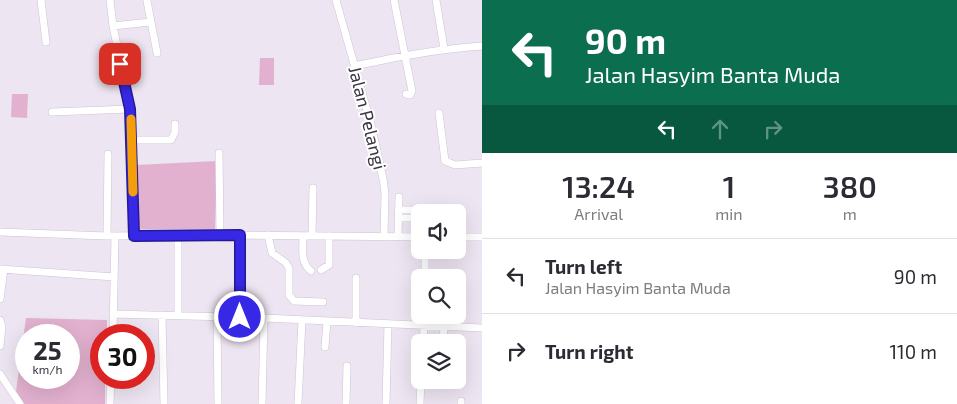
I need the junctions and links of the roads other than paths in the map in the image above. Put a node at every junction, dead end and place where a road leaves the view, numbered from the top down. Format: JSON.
{"nodes":[{"id":1,"x":40,"y":0,"type":"edge"},
{"id":2,"x":110,"y":0,"type":"edge"},
{"id":3,"x":336,"y":0,"type":"edge"},
{"id":4,"x":394,"y":0,"type":"edge"},
{"id":5,"x":436,"y":0,"type":"edge"},
{"id":6,"x":147,"y":1,"type":"edge"},
{"id":7,"x":150,"y":22,"type":"junction"},
{"id":8,"x":114,"y":26,"type":"junction"},
{"id":9,"x":46,"y":42,"type":"dead end"},
{"id":10,"x":482,"y":46,"type":"edge"},
{"id":11,"x":444,"y":49,"type":"junction"},
{"id":12,"x":157,"y":53,"type":"dead end"},
{"id":13,"x":404,"y":55,"type":"junction"},
{"id":14,"x":354,"y":66,"type":"junction"},
{"id":15,"x":406,"y":94,"type":"dead end"},
{"id":16,"x":130,"y":109,"type":"junction"},
{"id":17,"x":52,"y":112,"type":"dead end"},
{"id":18,"x":439,"y":113,"type":"dead end"},
{"id":19,"x":175,"y":124,"type":"dead end"},
{"id":20,"x":132,"y":140,"type":"junction"},
{"id":21,"x":219,"y":153,"type":"dead end"},
{"id":22,"x":108,"y":154,"type":"dead end"},
{"id":23,"x":482,"y":163,"type":"edge"},
{"id":24,"x":312,"y":188,"type":"dead end"},
{"id":25,"x":399,"y":197,"type":"dead end"},
{"id":26,"x":411,"y":212,"type":"edge"},
{"id":27,"x":398,"y":214,"type":"junction"},
{"id":28,"x":411,"y":216,"type":"edge"},
{"id":29,"x":0,"y":232,"type":"edge"},
{"id":30,"x":178,"y":235,"type":"junction"},
{"id":31,"x":220,"y":235,"type":"junction"},
{"id":32,"x":240,"y":235,"type":"junction"},
{"id":33,"x":107,"y":236,"type":"junction"},
{"id":34,"x":115,"y":236,"type":"junction"},
{"id":35,"x":134,"y":236,"type":"junction"},
{"id":36,"x":268,"y":236,"type":"junction"},
{"id":37,"x":303,"y":236,"type":"junction"},
{"id":38,"x":312,"y":236,"type":"junction"},
{"id":39,"x":329,"y":236,"type":"junction"},
{"id":40,"x":384,"y":237,"type":"junction"},
{"id":41,"x":398,"y":237,"type":"junction"},
{"id":42,"x":466,"y":237,"type":"edge"},
{"id":43,"x":482,"y":237,"type":"edge"},
{"id":44,"x":411,"y":238,"type":"edge"},
{"id":45,"x":2,"y":269,"type":"edge"},
{"id":46,"x":321,"y":270,"type":"dead end"},
{"id":47,"x":311,"y":271,"type":"dead end"},
{"id":48,"x":114,"y":277,"type":"junction"},
{"id":49,"x":356,"y":278,"type":"dead end"},
{"id":50,"x":0,"y":299,"type":"edge"},
{"id":51,"x":323,"y":302,"type":"dead end"},
{"id":52,"x":113,"y":314,"type":"junction"},
{"id":53,"x":162,"y":315,"type":"junction"},
{"id":54,"x":178,"y":315,"type":"junction"},
{"id":55,"x":217,"y":317,"type":"junction"},
{"id":56,"x":240,"y":317,"type":"junction"},
{"id":57,"x":264,"y":318,"type":"junction"},
{"id":58,"x":0,"y":320,"type":"edge"},
{"id":59,"x":302,"y":320,"type":"junction"},
{"id":60,"x":327,"y":321,"type":"junction"},
{"id":61,"x":356,"y":323,"type":"junction"},
{"id":62,"x":113,"y":324,"type":"edge"},
{"id":63,"x":388,"y":324,"type":"junction"},
{"id":64,"x":424,"y":325,"type":"junction"},
{"id":65,"x":444,"y":326,"type":"junction"},
{"id":66,"x":482,"y":328,"type":"edge"},
{"id":67,"x":424,"y":334,"type":"edge"},
{"id":68,"x":444,"y":334,"type":"edge"},
{"id":69,"x":0,"y":346,"type":"edge"},
{"id":70,"x":325,"y":348,"type":"dead end"},
{"id":71,"x":347,"y":366,"type":"dead end"},
{"id":72,"x":0,"y":374,"type":"edge"},
{"id":73,"x":111,"y":389,"type":"edge"},
{"id":74,"x":421,"y":389,"type":"edge"},
{"id":75,"x":20,"y":404,"type":"edge"},
{"id":76,"x":110,"y":404,"type":"edge"},
{"id":77,"x":164,"y":404,"type":"edge"},
{"id":78,"x":218,"y":404,"type":"edge"},
{"id":79,"x":262,"y":404,"type":"edge"},
{"id":80,"x":298,"y":404,"type":"edge"},
{"id":81,"x":346,"y":404,"type":"edge"},
{"id":82,"x":386,"y":404,"type":"edge"},
{"id":83,"x":420,"y":404,"type":"edge"}],
"edges":[{"from":1,"to":9,"type":"street"},
{"from":2,"to":8,"type":"street"},
{"from":3,"to":14,"type":"street","name":"Jalan Pelangi"},
{"from":4,"to":13,"type":"street"},
{"from":5,"to":11,"type":"street"},
{"from":6,"to":7,"type":"street"},
{"from":7,"to":8,"type":"street"},
{"from":7,"to":12,"type":"street"},
{"from":8,"to":16,"type":"street"},
{"from":10,"to":11,"type":"street"},
{"from":11,"to":13,"type":"street"},
{"from":13,"to":14,"type":"street"},
{"from":13,"to":15,"type":"street"},
{"from":14,"to":40,"type":"street","name":"Jalan Pelangi"},
{"from":16,"to":17,"type":"street"},
{"from":16,"to":20,"type":"street"},
{"from":18,"to":23,"type":"street"},
{"from":19,"to":20,"type":"street"},
{"from":20,"to":35,"type":"street"},
{"from":21,"to":31,"type":"street"},
{"from":22,"to":33,"type":"street"},
{"from":24,"to":38,"type":"street"},
{"from":25,"to":27,"type":"street"},
{"from":26,"to":27,"type":"street"},
{"from":27,"to":28,"type":"street"},
{"from":27,"to":41,"type":"street"},
{"from":29,"to":33,"type":"street"},
{"from":30,"to":31,"type":"street"},
{"from":30,"to":35,"type":"street"},
{"from":30,"to":54,"type":"street"},
{"from":31,"to":32,"type":"street"},
{"from":32,"to":36,"type":"street"},
{"from":32,"to":56,"type":"street"},
{"from":33,"to":34,"type":"street"},
{"from":34,"to":35,"type":"street"},
{"from":34,"to":48,"type":"street"},
{"from":36,"to":37,"type":"street"},
{"from":36,"to":51,"type":"street"},
{"from":37,"to":38,"type":"street"},
{"from":37,"to":47,"type":"street"},
{"from":38,"to":39,"type":"street"},
{"from":39,"to":40,"type":"street"},
{"from":39,"to":46,"type":"street"},
{"from":40,"to":41,"type":"street"},
{"from":41,"to":44,"type":"street"},
{"from":42,"to":43,"type":"street"},
{"from":45,"to":48,"type":"street"},
{"from":45,"to":50,"type":"street"},
{"from":48,"to":52,"type":"street"},
{"from":49,"to":61,"type":"street"},
{"from":52,"to":53,"type":"street"},
{"from":52,"to":62,"type":"street"},
{"from":53,"to":54,"type":"street"},
{"from":53,"to":77,"type":"street"},
{"from":54,"to":55,"type":"street"},
{"from":55,"to":56,"type":"street"},
{"from":55,"to":78,"type":"street"},
{"from":56,"to":57,"type":"street"},
{"from":57,"to":59,"type":"street"},
{"from":57,"to":79,"type":"street"},
{"from":58,"to":69,"type":"street"},
{"from":59,"to":60,"type":"street"},
{"from":59,"to":80,"type":"street"},
{"from":60,"to":61,"type":"street"},
{"from":60,"to":70,"type":"street"},
{"from":61,"to":63,"type":"street"},
{"from":63,"to":64,"type":"street"},
{"from":63,"to":82,"type":"street"},
{"from":64,"to":65,"type":"street"},
{"from":64,"to":67,"type":"street"},
{"from":65,"to":66,"type":"street"},
{"from":65,"to":68,"type":"street"},
{"from":71,"to":81,"type":"street"},
{"from":72,"to":75,"type":"street"},
{"from":73,"to":76,"type":"street"},
{"from":74,"to":83,"type":"street"}]}
